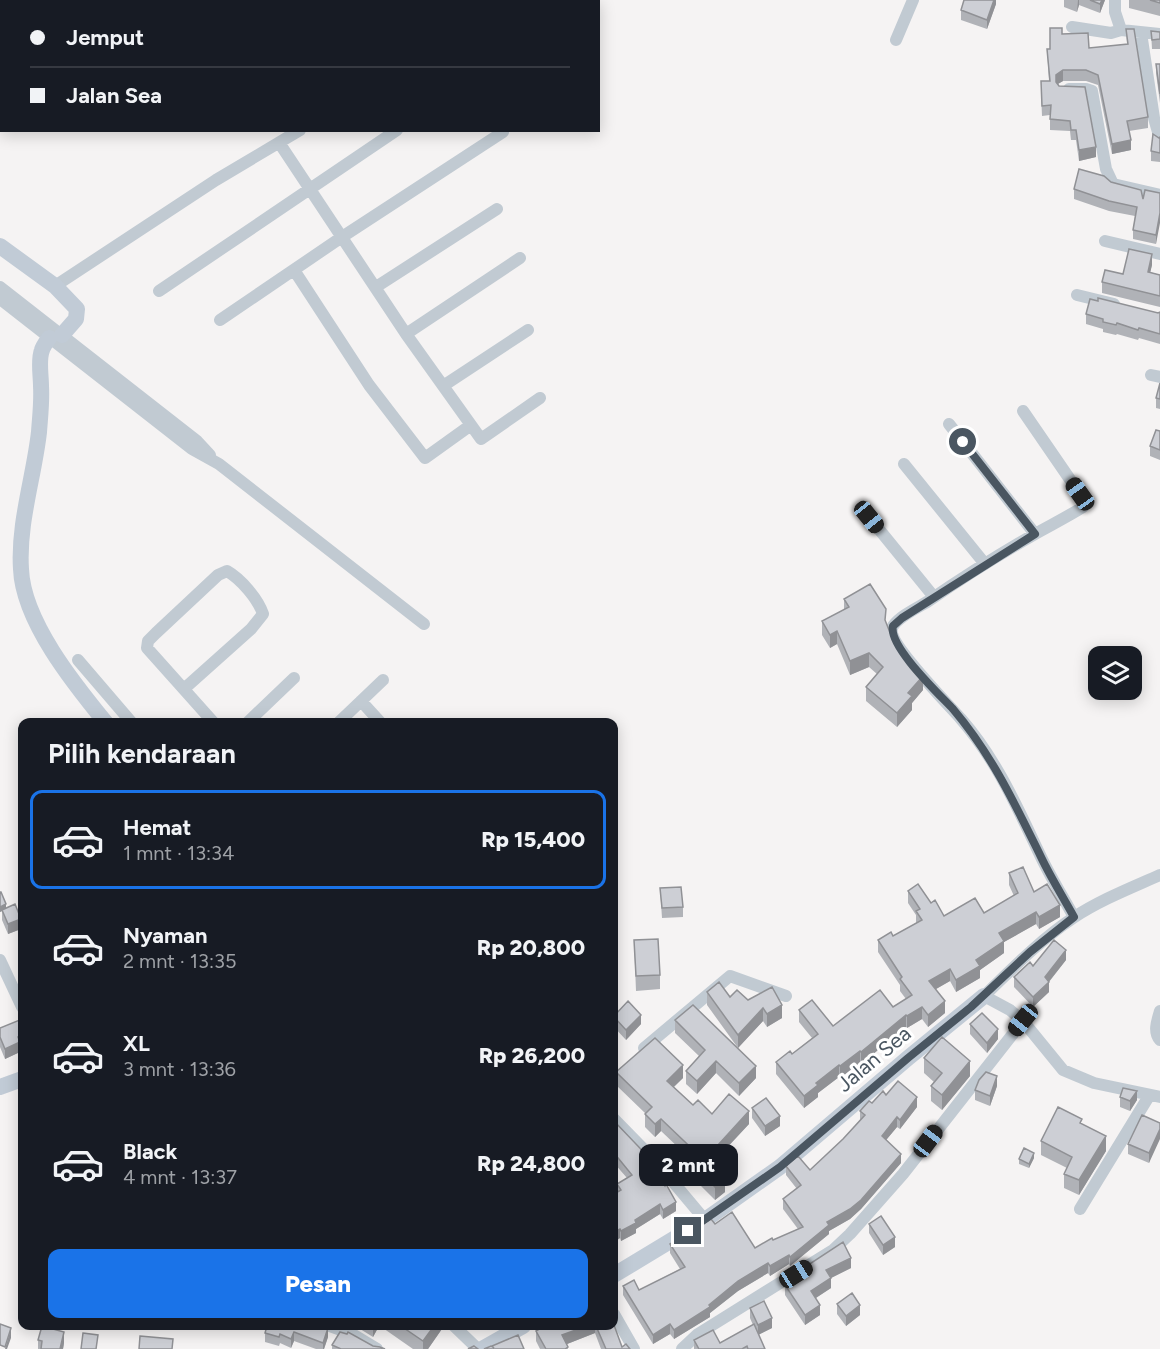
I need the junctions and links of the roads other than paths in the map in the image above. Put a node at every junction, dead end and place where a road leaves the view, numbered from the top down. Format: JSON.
{"nodes":[{"id":1,"x":914,"y":0,"type":"edge"},
{"id":2,"x":1115,"y":0,"type":"edge"},
{"id":3,"x":1072,"y":27,"type":"dead end"},
{"id":4,"x":1121,"y":30,"type":"junction"},
{"id":5,"x":1141,"y":33,"type":"junction"},
{"id":6,"x":1160,"y":34,"type":"edge"},
{"id":7,"x":896,"y":40,"type":"dead end"},
{"id":8,"x":1063,"y":89,"type":"edge"},
{"id":9,"x":297,"y":132,"type":"edge"},
{"id":10,"x":394,"y":132,"type":"edge"},
{"id":11,"x":503,"y":132,"type":"dead end"},
{"id":12,"x":1160,"y":139,"type":"edge"},
{"id":13,"x":280,"y":144,"type":"junction"},
{"id":14,"x":311,"y":190,"type":"junction"},
{"id":15,"x":1160,"y":195,"type":"edge"},
{"id":16,"x":496,"y":209,"type":"dead end"},
{"id":17,"x":342,"y":237,"type":"junction"},
{"id":18,"x":1105,"y":241,"type":"dead end"},
{"id":19,"x":0,"y":246,"type":"edge"},
{"id":20,"x":1160,"y":254,"type":"edge"},
{"id":21,"x":520,"y":258,"type":"dead end"},
{"id":22,"x":294,"y":270,"type":"junction"},
{"id":23,"x":55,"y":286,"type":"junction"},
{"id":24,"x":0,"y":287,"type":"edge"},
{"id":25,"x":376,"y":287,"type":"junction"},
{"id":26,"x":159,"y":291,"type":"dead end"},
{"id":27,"x":1077,"y":296,"type":"dead end"},
{"id":28,"x":0,"y":299,"type":"edge"},
{"id":29,"x":1129,"y":308,"type":"edge"},
{"id":30,"x":220,"y":320,"type":"dead end"},
{"id":31,"x":528,"y":330,"type":"dead end"},
{"id":32,"x":406,"y":334,"type":"junction"},
{"id":33,"x":55,"y":337,"type":"junction"},
{"id":34,"x":443,"y":386,"type":"junction"},
{"id":35,"x":540,"y":398,"type":"dead end"},
{"id":36,"x":1023,"y":411,"type":"dead end"},
{"id":37,"x":949,"y":424,"type":"dead end"},
{"id":38,"x":471,"y":425,"type":"junction"},
{"id":39,"x":904,"y":464,"type":"dead end"},
{"id":40,"x":869,"y":517,"type":"dead end"},
{"id":41,"x":1035,"y":534,"type":"junction"},
{"id":42,"x":985,"y":564,"type":"junction"},
{"id":43,"x":934,"y":597,"type":"junction"},
{"id":44,"x":424,"y":624,"type":"dead end"},
{"id":45,"x":78,"y":660,"type":"dead end"},
{"id":46,"x":294,"y":678,"type":"dead end"},
{"id":47,"x":382,"y":680,"type":"dead end"},
{"id":48,"x":184,"y":688,"type":"junction"},
{"id":49,"x":361,"y":700,"type":"junction"},
{"id":50,"x":102,"y":718,"type":"edge"},
{"id":51,"x":128,"y":718,"type":"edge"},
{"id":52,"x":210,"y":718,"type":"edge"},
{"id":53,"x":252,"y":718,"type":"edge"},
{"id":54,"x":343,"y":718,"type":"edge"},
{"id":55,"x":377,"y":718,"type":"edge"},
{"id":56,"x":1160,"y":875,"type":"edge"},
{"id":57,"x":1074,"y":917,"type":"junction"},
{"id":58,"x":0,"y":960,"type":"edge"},
{"id":59,"x":786,"y":996,"type":"dead end"},
{"id":60,"x":984,"y":996,"type":"junction"},
{"id":61,"x":18,"y":998,"type":"edge"},
{"id":62,"x":1160,"y":1011,"type":"edge"},
{"id":63,"x":1023,"y":1020,"type":"junction"},
{"id":64,"x":1160,"y":1040,"type":"edge"},
{"id":65,"x":635,"y":1056,"type":"edge"},
{"id":66,"x":18,"y":1080,"type":"edge"},
{"id":67,"x":0,"y":1087,"type":"edge"},
{"id":68,"x":1154,"y":1096,"type":"edge"},
{"id":69,"x":618,"y":1123,"type":"edge"},
{"id":70,"x":1080,"y":1209,"type":"dead end"},
{"id":71,"x":705,"y":1220,"type":"junction"},
{"id":72,"x":618,"y":1273,"type":"edge"},
{"id":73,"x":618,"y":1321,"type":"edge"},
{"id":74,"x":341,"y":1330,"type":"edge"},
{"id":75,"x":459,"y":1330,"type":"edge"},
{"id":76,"x":515,"y":1330,"type":"edge"},
{"id":77,"x":377,"y":1349,"type":"edge"},
{"id":78,"x":480,"y":1349,"type":"edge"},
{"id":79,"x":634,"y":1349,"type":"edge"},
{"id":80,"x":682,"y":1349,"type":"edge"}],
"edges":[{"from":1,"to":7,"type":"street"},
{"from":2,"to":4,"type":"street"},
{"from":3,"to":4,"type":"street"},
{"from":4,"to":5,"type":"street"},
{"from":5,"to":6,"type":"street"},
{"from":5,"to":12,"type":"street"},
{"from":8,"to":15,"type":"street"},
{"from":9,"to":13,"type":"street"},
{"from":10,"to":14,"type":"street"},
{"from":11,"to":17,"type":"street"},
{"from":13,"to":14,"type":"street"},
{"from":13,"to":23,"type":"street"},
{"from":14,"to":17,"type":"street"},
{"from":14,"to":26,"type":"street"},
{"from":16,"to":25,"type":"street"},
{"from":17,"to":22,"type":"street"},
{"from":17,"to":25,"type":"street"},
{"from":18,"to":20,"type":"street"},
{"from":19,"to":23,"type":"street"},
{"from":21,"to":32,"type":"street"},
{"from":22,"to":30,"type":"street"},
{"from":22,"to":38,"type":"street"},
{"from":23,"to":33,"type":"street"},
{"from":24,"to":33,"type":"street"},
{"from":25,"to":32,"type":"street"},
{"from":27,"to":29,"type":"street"},
{"from":28,"to":33,"type":"street"},
{"from":31,"to":34,"type":"street"},
{"from":32,"to":34,"type":"street"},
{"from":33,"to":44,"type":"street"},
{"from":33,"to":50,"type":"street"},
{"from":34,"to":38,"type":"street"},
{"from":35,"to":38,"type":"street"},
{"from":36,"to":41,"type":"street"},
{"from":37,"to":41,"type":"street"},
{"from":39,"to":42,"type":"street"},
{"from":40,"to":43,"type":"street"},
{"from":41,"to":42,"type":"street"},
{"from":42,"to":43,"type":"street"},
{"from":43,"to":57,"type":"street"},
{"from":45,"to":51,"type":"street"},
{"from":46,"to":53,"type":"street"},
{"from":47,"to":49,"type":"street"},
{"from":48,"to":48,"type":"street"},
{"from":48,"to":52,"type":"street"},
{"from":49,"to":54,"type":"street"},
{"from":49,"to":55,"type":"street"},
{"from":56,"to":57,"type":"street","name":"Jalan Sea"},
{"from":57,"to":60,"type":"street","name":"Jalan Sea"},
{"from":58,"to":61,"type":"street"},
{"from":59,"to":65,"type":"street"},
{"from":60,"to":63,"type":"street"},
{"from":60,"to":71,"type":"street","name":"Jalan Sea"},
{"from":62,"to":64,"type":"street"},
{"from":63,"to":68,"type":"street"},
{"from":63,"to":80,"type":"street"},
{"from":66,"to":67,"type":"street"},
{"from":68,"to":70,"type":"street"},
{"from":69,"to":71,"type":"street"},
{"from":71,"to":72,"type":"street","name":"Jalan Sea"},
{"from":73,"to":79,"type":"street"},
{"from":74,"to":77,"type":"street"},
{"from":75,"to":78,"type":"street"},
{"from":76,"to":78,"type":"street"}]}
